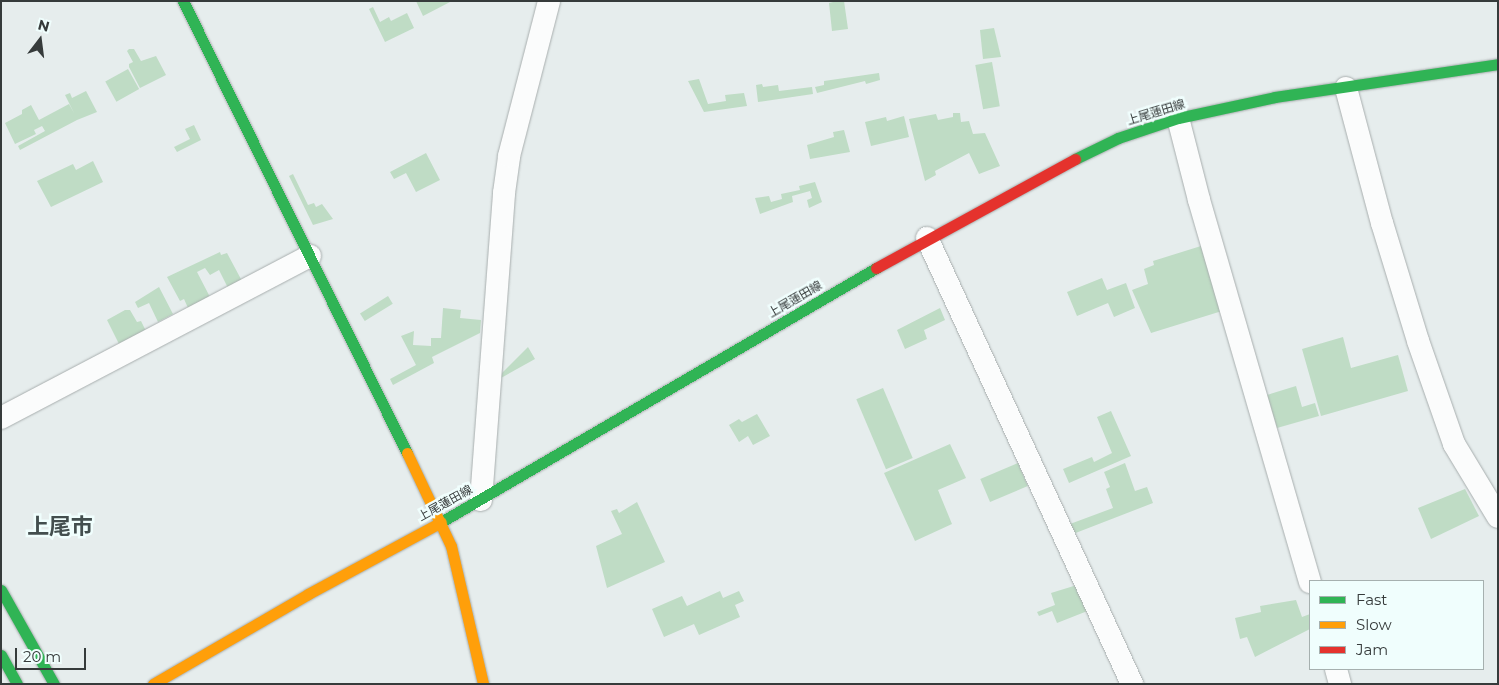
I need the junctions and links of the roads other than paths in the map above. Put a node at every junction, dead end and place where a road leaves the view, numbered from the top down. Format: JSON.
{"nodes":[{"id":1,"x":183,"y":1,"type":"edge"},
{"id":2,"x":550,"y":1,"type":"edge"},
{"id":3,"x":1498,"y":64,"type":"edge"},
{"id":4,"x":1346,"y":88,"type":"junction"},
{"id":5,"x":1178,"y":118,"type":"junction"},
{"id":6,"x":927,"y":238,"type":"junction"},
{"id":7,"x":310,"y":256,"type":"junction"},
{"id":8,"x":1,"y":418,"type":"edge"},
{"id":9,"x":481,"y":500,"type":"junction"},
{"id":10,"x":1498,"y":517,"type":"edge"},
{"id":11,"x":441,"y":522,"type":"junction"},
{"id":12,"x":1309,"y":580,"type":"edge"},
{"id":13,"x":1,"y":590,"type":"edge"},
{"id":14,"x":1,"y":655,"type":"edge"},
{"id":15,"x":1336,"y":670,"type":"edge"},
{"id":16,"x":17,"y":684,"type":"edge"},
{"id":17,"x":54,"y":684,"type":"edge"},
{"id":18,"x":153,"y":684,"type":"edge"},
{"id":19,"x":483,"y":684,"type":"edge"},
{"id":20,"x":1132,"y":684,"type":"edge"},
{"id":21,"x":1340,"y":684,"type":"edge"}],
"edges":[{"from":1,"to":7,"type":"main road"},
{"from":2,"to":9,"type":"street"},
{"from":3,"to":4,"type":"main road","name":"上尾蓮田線"},
{"from":4,"to":5,"type":"main road","name":"上尾蓮田線"},
{"from":4,"to":10,"type":"street"},
{"from":5,"to":6,"type":"main road","name":"上尾蓮田線"},
{"from":5,"to":12,"type":"street"},
{"from":6,"to":9,"type":"main road","name":"上尾蓮田線"},
{"from":6,"to":20,"type":"street"},
{"from":7,"to":8,"type":"street"},
{"from":7,"to":11,"type":"main road"},
{"from":9,"to":11,"type":"main road","name":"上尾蓮田線"},
{"from":11,"to":18,"type":"main road","name":"上尾蓮田線"},
{"from":11,"to":19,"type":"main road"},
{"from":13,"to":17,"type":"main road"},
{"from":14,"to":16,"type":"main road"},
{"from":15,"to":21,"type":"street"}]}
